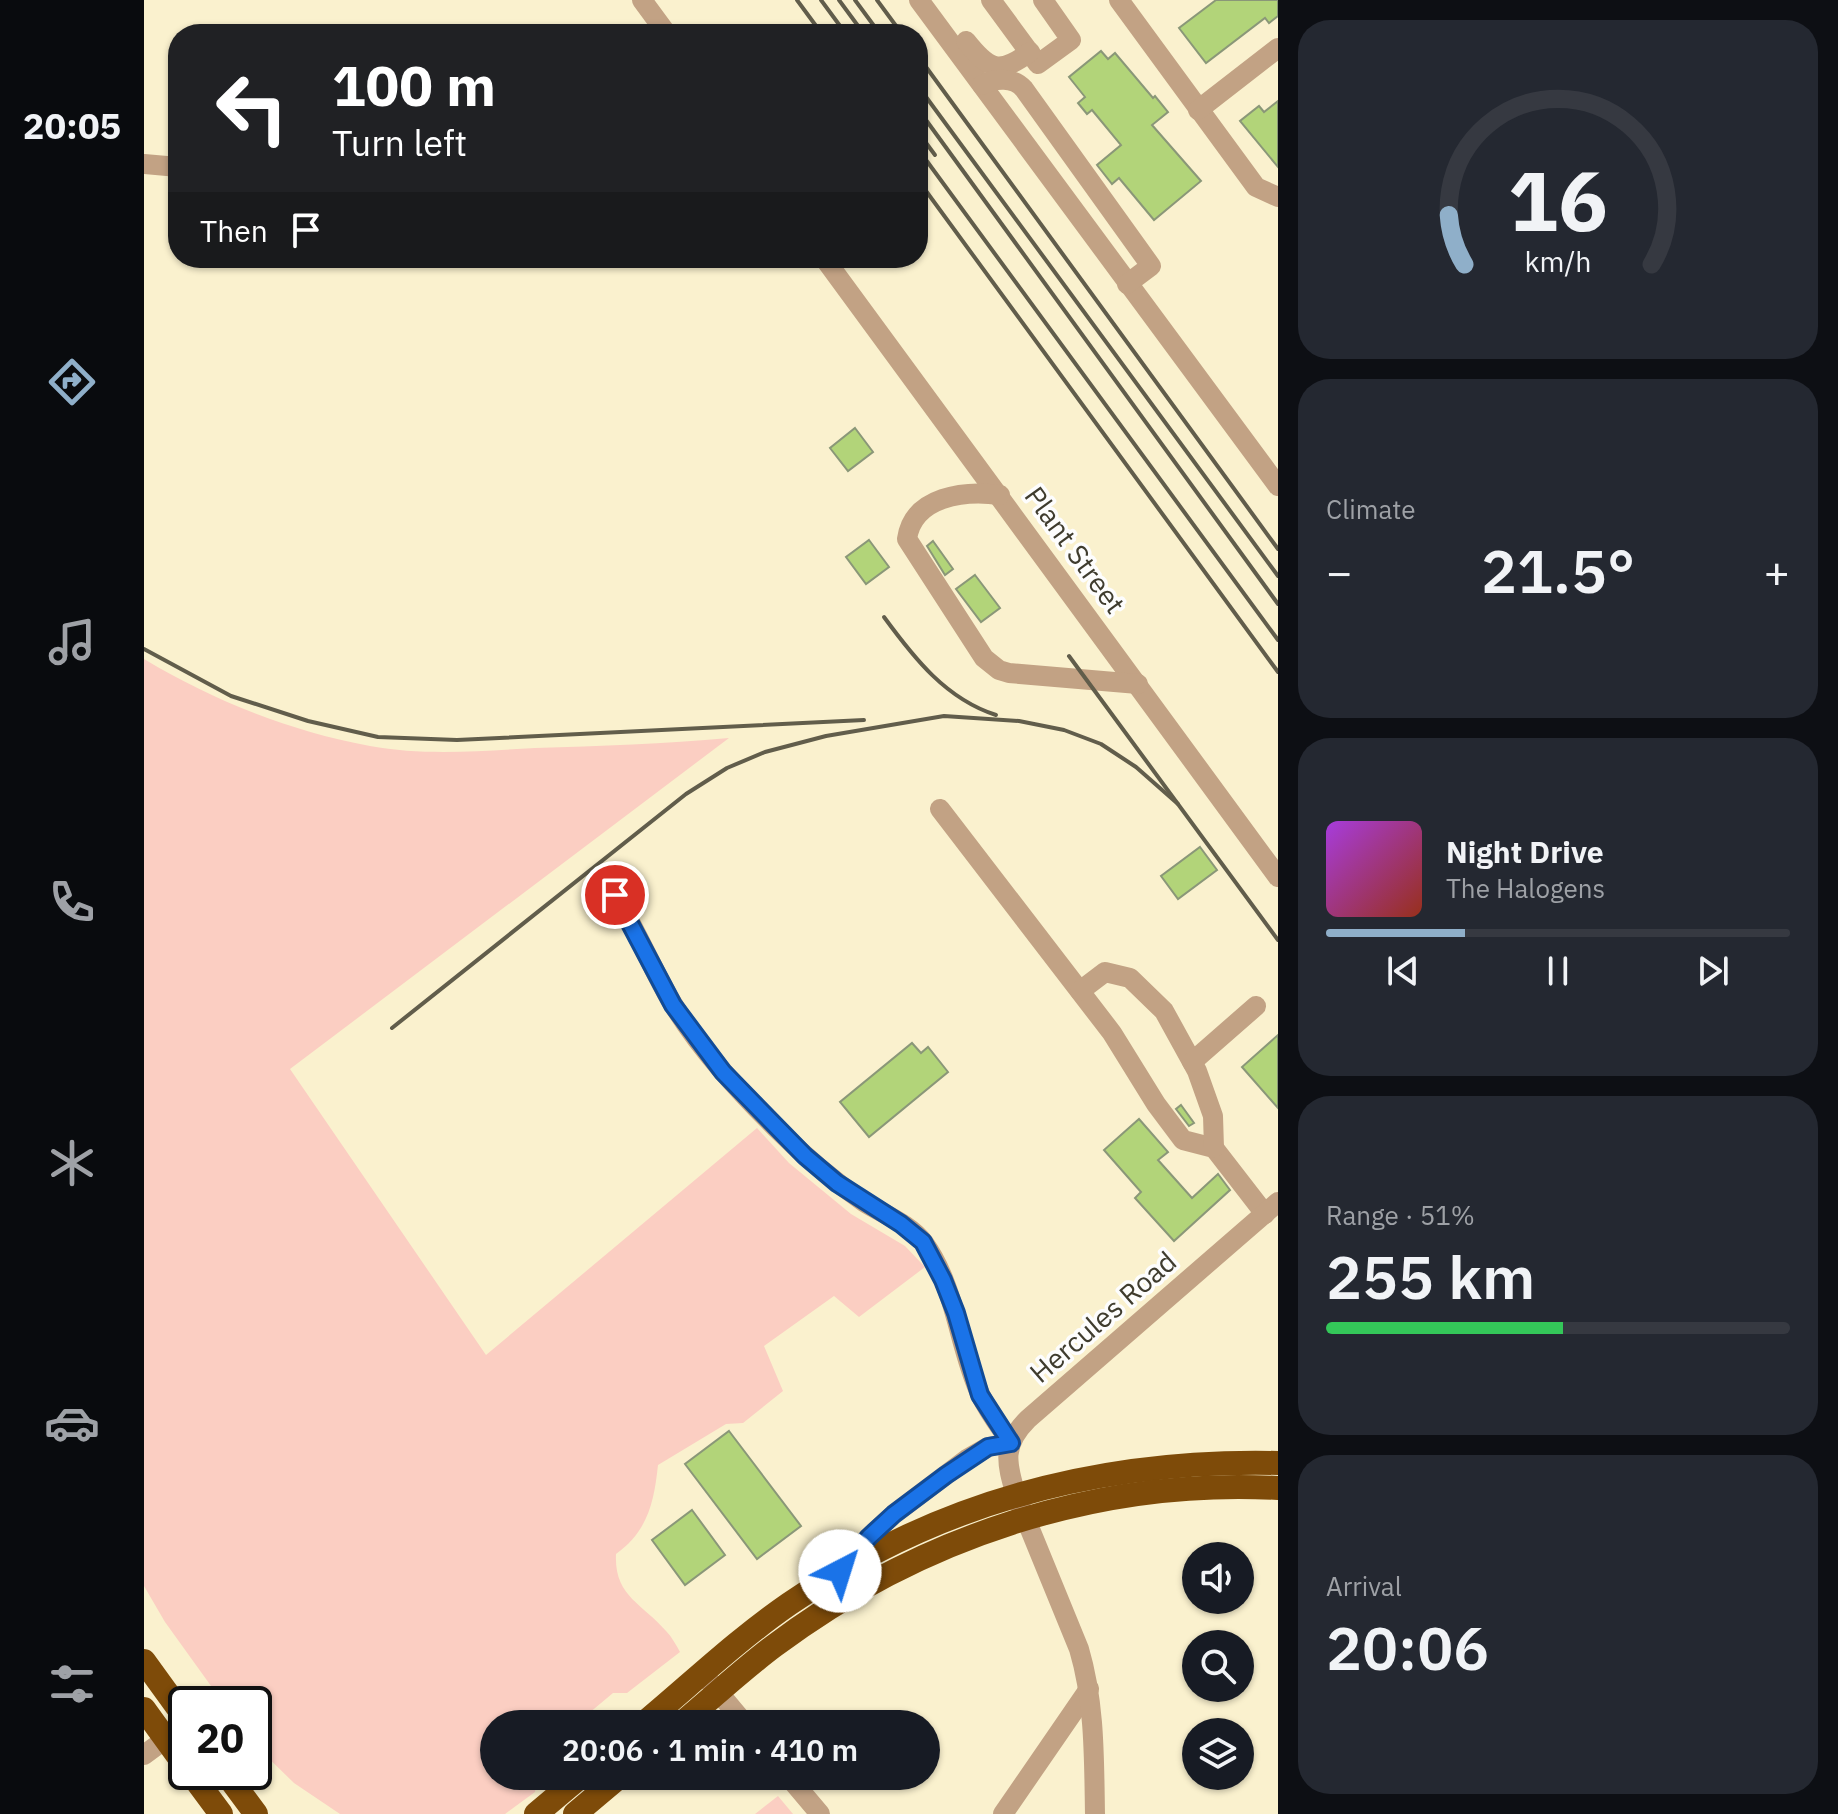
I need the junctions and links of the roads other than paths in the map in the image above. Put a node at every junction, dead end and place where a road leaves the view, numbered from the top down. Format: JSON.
{"nodes":[{"id":1,"x":642,"y":0,"type":"edge"},
{"id":2,"x":919,"y":0,"type":"edge"},
{"id":3,"x":991,"y":0,"type":"edge"},
{"id":4,"x":1043,"y":0,"type":"edge"},
{"id":5,"x":1119,"y":0,"type":"edge"},
{"id":6,"x":660,"y":24,"type":"edge"},
{"id":7,"x":948,"y":38,"type":"junction"},
{"id":8,"x":1278,"y":48,"type":"edge"},
{"id":9,"x":1030,"y":52,"type":"junction"},
{"id":10,"x":982,"y":85,"type":"junction"},
{"id":11,"x":1198,"y":110,"type":"junction"},
{"id":12,"x":144,"y":164,"type":"edge"},
{"id":13,"x":168,"y":166,"type":"edge"},
{"id":14,"x":1278,"y":197,"type":"edge"},
{"id":15,"x":831,"y":268,"type":"edge"},
{"id":16,"x":1127,"y":284,"type":"junction"},
{"id":17,"x":1278,"y":486,"type":"edge"},
{"id":18,"x":1000,"y":495,"type":"junction"},
{"id":19,"x":1138,"y":684,"type":"junction"},
{"id":20,"x":940,"y":809,"type":"dead end"},
{"id":21,"x":1278,"y":877,"type":"edge"},
{"id":22,"x":607,"y":884,"type":"dead end"},
{"id":23,"x":1080,"y":991,"type":"junction"},
{"id":24,"x":1256,"y":1006,"type":"dead end"},
{"id":25,"x":1192,"y":1062,"type":"junction"},
{"id":26,"x":1214,"y":1148,"type":"junction"},
{"id":27,"x":1271,"y":1208,"type":"edge"},
{"id":28,"x":1011,"y":1443,"type":"junction"},
{"id":29,"x":1278,"y":1463,"type":"edge"},
{"id":30,"x":1278,"y":1488,"type":"edge"},
{"id":31,"x":1016,"y":1495,"type":"junction"},
{"id":32,"x":1026,"y":1518,"type":"junction"},
{"id":33,"x":840,"y":1571,"type":"junction"},
{"id":34,"x":144,"y":1661,"type":"edge"},
{"id":35,"x":711,"y":1683,"type":"junction"},
{"id":36,"x":1089,"y":1689,"type":"junction"},
{"id":37,"x":168,"y":1695,"type":"edge"},
{"id":38,"x":144,"y":1709,"type":"edge"},
{"id":39,"x":666,"y":1710,"type":"edge"},
{"id":40,"x":691,"y":1710,"type":"edge"},
{"id":41,"x":733,"y":1710,"type":"edge"},
{"id":42,"x":166,"y":1739,"type":"junction"},
{"id":43,"x":168,"y":1742,"type":"edge"},
{"id":44,"x":144,"y":1755,"type":"edge"},
{"id":45,"x":203,"y":1790,"type":"edge"},
{"id":46,"x":238,"y":1790,"type":"edge"},
{"id":47,"x":564,"y":1790,"type":"edge"},
{"id":48,"x":603,"y":1790,"type":"edge"},
{"id":49,"x":800,"y":1790,"type":"edge"},
{"id":50,"x":221,"y":1814,"type":"edge"},
{"id":51,"x":256,"y":1814,"type":"edge"},
{"id":52,"x":536,"y":1814,"type":"edge"},
{"id":53,"x":575,"y":1814,"type":"edge"},
{"id":54,"x":820,"y":1814,"type":"edge"},
{"id":55,"x":1003,"y":1814,"type":"edge"},
{"id":56,"x":1095,"y":1814,"type":"edge"}],
"edges":[{"from":1,"to":6,"type":"street"},
{"from":2,"to":7,"type":"street"},
{"from":3,"to":9,"type":"street"},
{"from":4,"to":9,"type":"street"},
{"from":5,"to":11,"type":"street"},
{"from":7,"to":9,"type":"street"},
{"from":7,"to":10,"type":"street"},
{"from":8,"to":11,"type":"street"},
{"from":10,"to":16,"type":"street"},
{"from":10,"to":16,"type":"street"},
{"from":11,"to":14,"type":"street"},
{"from":12,"to":13,"type":"street"},
{"from":15,"to":18,"type":"street","name":"Plant Street"},
{"from":16,"to":17,"type":"street"},
{"from":18,"to":19,"type":"street","name":"Plant Street"},
{"from":18,"to":19,"type":"street"},
{"from":19,"to":21,"type":"street","name":"Plant Street"},
{"from":20,"to":23,"type":"street"},
{"from":22,"to":28,"type":"street"},
{"from":23,"to":25,"type":"street"},
{"from":23,"to":26,"type":"street"},
{"from":24,"to":25,"type":"street"},
{"from":25,"to":26,"type":"street"},
{"from":26,"to":27,"type":"street"},
{"from":27,"to":28,"type":"street","name":"Hercules Road"},
{"from":28,"to":31,"type":"street"},
{"from":28,"to":33,"type":"street"},
{"from":29,"to":31,"type":"highway"},
{"from":30,"to":32,"type":"highway"},
{"from":31,"to":32,"type":"street"},
{"from":31,"to":33,"type":"highway"},
{"from":32,"to":35,"type":"highway"},
{"from":32,"to":36,"type":"street"},
{"from":33,"to":35,"type":"highway"},
{"from":34,"to":37,"type":"highway"},
{"from":35,"to":39,"type":"highway"},
{"from":35,"to":40,"type":"highway"},
{"from":35,"to":41,"type":"street"},
{"from":36,"to":55,"type":"street"},
{"from":36,"to":56,"type":"street"},
{"from":38,"to":42,"type":"highway"},
{"from":42,"to":43,"type":"highway"},
{"from":42,"to":44,"type":"street"},
{"from":45,"to":50,"type":"highway"},
{"from":46,"to":51,"type":"highway"},
{"from":47,"to":52,"type":"highway"},
{"from":48,"to":53,"type":"highway"},
{"from":49,"to":54,"type":"street"}]}
